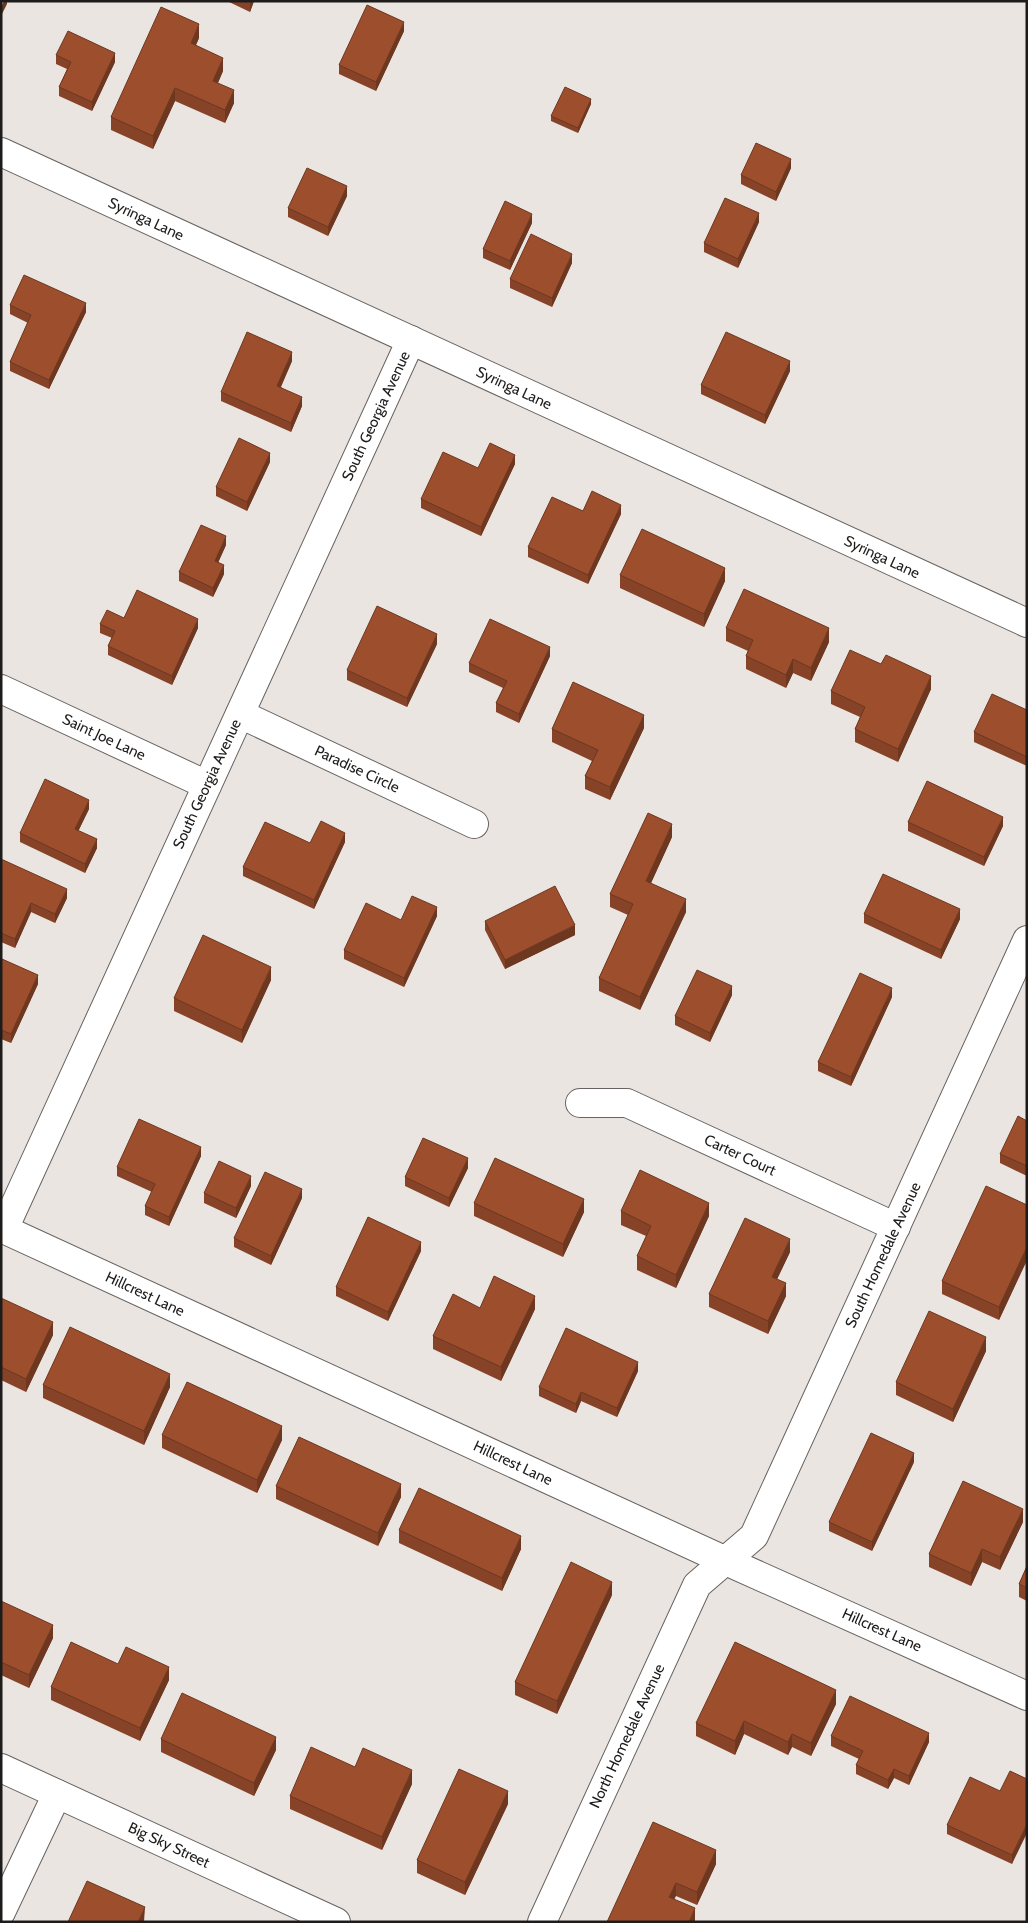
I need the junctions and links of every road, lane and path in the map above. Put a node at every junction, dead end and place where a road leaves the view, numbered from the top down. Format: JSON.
{"nodes":[{"id":1,"x":1,"y":152,"type":"edge"},
{"id":2,"x":411,"y":340,"type":"junction"},
{"id":3,"x":1027,"y":623,"type":"edge"},
{"id":4,"x":1,"y":689,"type":"edge"},
{"id":5,"x":240,"y":714,"type":"junction"},
{"id":6,"x":207,"y":785,"type":"junction"},
{"id":7,"x":474,"y":824,"type":"dead end"},
{"id":8,"x":1027,"y":940,"type":"edge"},
{"id":9,"x":580,"y":1103,"type":"dead end"},
{"id":10,"x":896,"y":1227,"type":"junction"},
{"id":11,"x":2,"y":1228,"type":"edge"},
{"id":12,"x":726,"y":1561,"type":"junction"},
{"id":13,"x":1027,"y":1696,"type":"edge"},
{"id":14,"x":1,"y":1768,"type":"edge"},
{"id":15,"x":57,"y":1794,"type":"junction"},
{"id":16,"x":1,"y":1912,"type":"edge"},
{"id":17,"x":336,"y":1922,"type":"edge"},
{"id":18,"x":542,"y":1922,"type":"edge"}],
"edges":[{"from":1,"to":2,"type":"street","name":"Syringa Lane"},
{"from":2,"to":3,"type":"street","name":"Syringa Lane"},
{"from":2,"to":5,"type":"street","name":"South Georgia Avenue"},
{"from":4,"to":6,"type":"street","name":"Saint Joe Lane"},
{"from":5,"to":6,"type":"street","name":"South Georgia Avenue"},
{"from":5,"to":7,"type":"street","name":"Paradise Circle"},
{"from":6,"to":11,"type":"street","name":"South Georgia Avenue"},
{"from":8,"to":10,"type":"street","name":"South Homedale Avenue"},
{"from":9,"to":10,"type":"street","name":"Carter Court"},
{"from":10,"to":12,"type":"street","name":"South Homedale Avenue"},
{"from":11,"to":12,"type":"street","name":"Hillcrest Lane"},
{"from":12,"to":13,"type":"street","name":"Hillcrest Lane"},
{"from":12,"to":18,"type":"street","name":"North Homedale Avenue"},
{"from":14,"to":15,"type":"street","name":"Big Sky Street"},
{"from":15,"to":16,"type":"street"},
{"from":15,"to":17,"type":"street","name":"Big Sky Street"}]}
